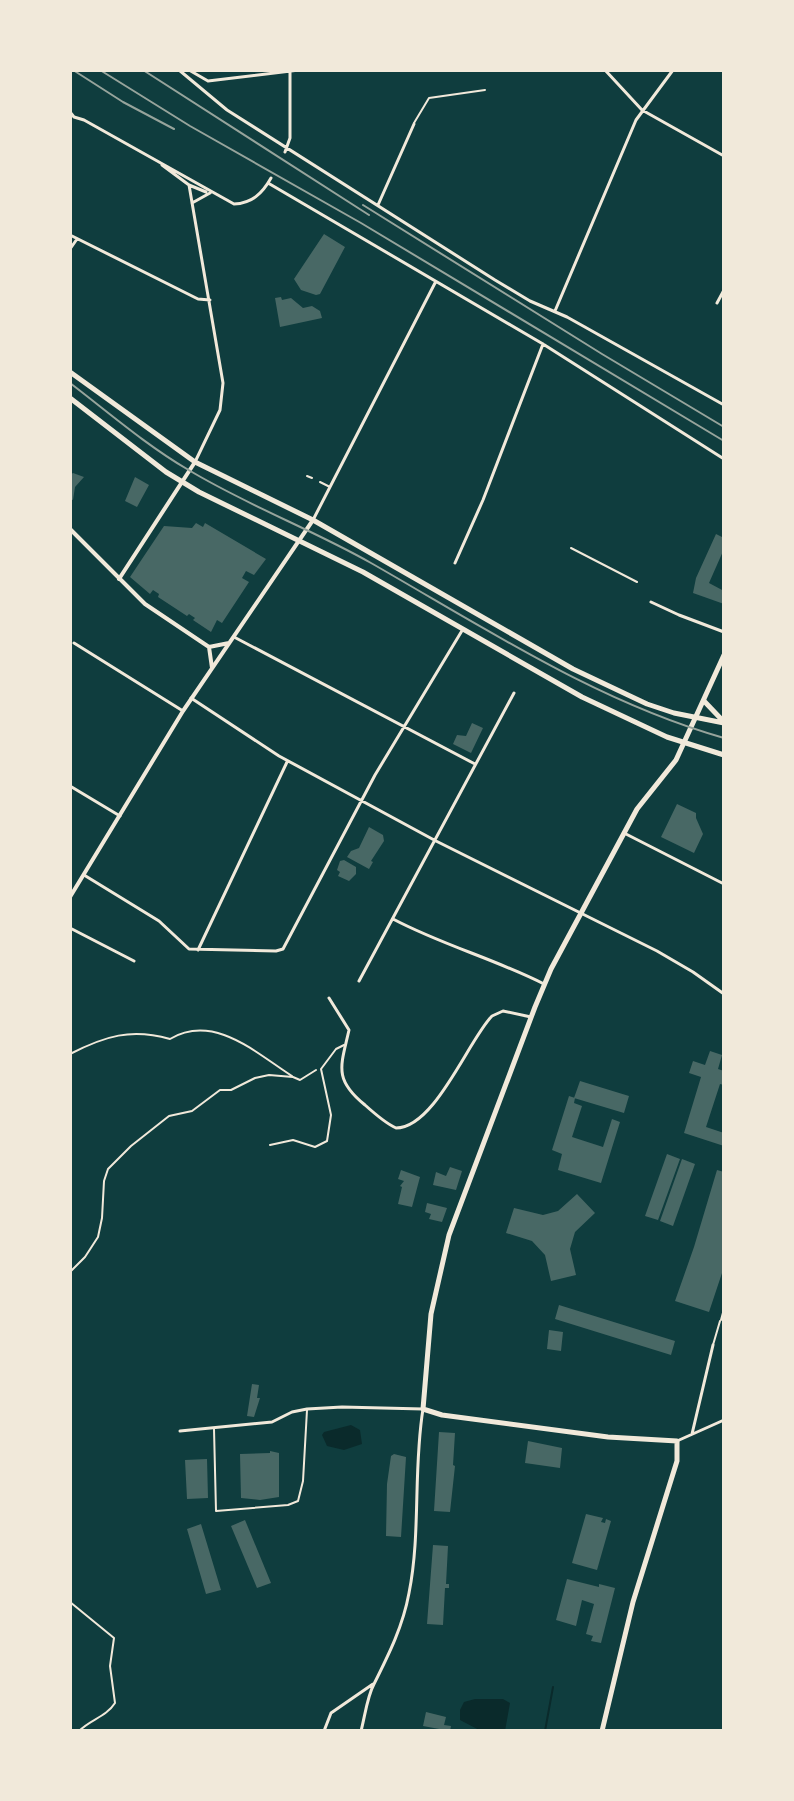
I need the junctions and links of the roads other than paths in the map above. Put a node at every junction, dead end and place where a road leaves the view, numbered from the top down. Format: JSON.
{"nodes":[{"id":1,"x":179,"y":70,"type":"edge"},
{"id":2,"x":189,"y":70,"type":"edge"},
{"id":3,"x":299,"y":70,"type":"edge"},
{"id":4,"x":605,"y":70,"type":"edge"},
{"id":5,"x":673,"y":70,"type":"edge"},
{"id":6,"x":290,"y":71,"type":"edge"},
{"id":7,"x":208,"y":81,"type":"junction"},
{"id":8,"x":485,"y":90,"type":"dead end"},
{"id":9,"x":204,"y":92,"type":"junction"},
{"id":10,"x":642,"y":110,"type":"junction"},
{"id":11,"x":71,"y":115,"type":"edge"},
{"id":12,"x":414,"y":124,"type":"joint"},
{"id":13,"x":286,"y":150,"type":"junction"},
{"id":14,"x":724,"y":156,"type":"edge"},
{"id":15,"x":161,"y":163,"type":"junction"},
{"id":16,"x":271,"y":178,"type":"dead end"},
{"id":17,"x":268,"y":183,"type":"junction"},
{"id":18,"x":189,"y":185,"type":"junction"},
{"id":19,"x":210,"y":193,"type":"junction"},
{"id":20,"x":192,"y":203,"type":"junction"},
{"id":21,"x":378,"y":206,"type":"junction"},
{"id":22,"x":70,"y":235,"type":"edge"},
{"id":23,"x":77,"y":239,"type":"junction"},
{"id":24,"x":70,"y":249,"type":"edge"},
{"id":25,"x":435,"y":283,"type":"junction"},
{"id":26,"x":724,"y":290,"type":"edge"},
{"id":27,"x":210,"y":300,"type":"junction"},
{"id":28,"x":717,"y":303,"type":"dead end"},
{"id":29,"x":555,"y":311,"type":"junction"},
{"id":30,"x":543,"y":344,"type":"junction"},
{"id":31,"x":70,"y":372,"type":"edge"},
{"id":32,"x":70,"y":398,"type":"edge"},
{"id":33,"x":724,"y":405,"type":"edge"},
{"id":34,"x":724,"y":459,"type":"edge"},
{"id":35,"x":195,"y":462,"type":"junction"},
{"id":36,"x":307,"y":476,"type":"dead end"},
{"id":37,"x":312,"y":478,"type":"dead end"},
{"id":38,"x":320,"y":482,"type":"dead end"},
{"id":39,"x":182,"y":483,"type":"junction"},
{"id":40,"x":331,"y":487,"type":"junction"},
{"id":41,"x":313,"y":520,"type":"junction"},
{"id":42,"x":70,"y":529,"type":"edge"},
{"id":43,"x":300,"y":541,"type":"junction"},
{"id":44,"x":571,"y":548,"type":"dead end"},
{"id":45,"x":455,"y":563,"type":"dead end"},
{"id":46,"x":119,"y":579,"type":"junction"},
{"id":47,"x":637,"y":582,"type":"dead end"},
{"id":48,"x":651,"y":602,"type":"dead end"},
{"id":49,"x":463,"y":629,"type":"junction"},
{"id":50,"x":724,"y":632,"type":"edge"},
{"id":51,"x":234,"y":636,"type":"junction"},
{"id":52,"x":74,"y":643,"type":"dead end"},
{"id":53,"x":229,"y":643,"type":"junction"},
{"id":54,"x":209,"y":647,"type":"junction"},
{"id":55,"x":724,"y":655,"type":"edge"},
{"id":56,"x":212,"y":668,"type":"junction"},
{"id":57,"x":514,"y":693,"type":"dead end"},
{"id":58,"x":191,"y":698,"type":"junction"},
{"id":59,"x":704,"y":701,"type":"junction"},
{"id":60,"x":183,"y":711,"type":"junction"},
{"id":61,"x":696,"y":718,"type":"junction"},
{"id":62,"x":724,"y":723,"type":"edge"},
{"id":63,"x":404,"y":728,"type":"junction"},
{"id":64,"x":685,"y":744,"type":"junction"},
{"id":65,"x":724,"y":755,"type":"edge"},
{"id":66,"x":288,"y":761,"type":"junction"},
{"id":67,"x":475,"y":764,"type":"junction"},
{"id":68,"x":70,"y":786,"type":"edge"},
{"id":69,"x":363,"y":802,"type":"junction"},
{"id":70,"x":120,"y":816,"type":"junction"},
{"id":71,"x":624,"y":833,"type":"junction"},
{"id":72,"x":436,"y":841,"type":"junction"},
{"id":73,"x":84,"y":875,"type":"junction"},
{"id":74,"x":724,"y":884,"type":"edge"},
{"id":75,"x":70,"y":897,"type":"edge"},
{"id":76,"x":580,"y":914,"type":"junction"},
{"id":77,"x":393,"y":919,"type":"junction"},
{"id":78,"x":70,"y":928,"type":"edge"},
{"id":79,"x":198,"y":950,"type":"junction"},
{"id":80,"x":134,"y":961,"type":"dead end"},
{"id":81,"x":359,"y":981,"type":"dead end"},
{"id":82,"x":544,"y":984,"type":"junction"},
{"id":83,"x":724,"y":994,"type":"edge"},
{"id":84,"x":329,"y":998,"type":"dead end"},
{"id":85,"x":531,"y":1017,"type":"junction"},
{"id":86,"x":344,"y":1045,"type":"junction"},
{"id":87,"x":270,"y":1145,"type":"dead end"},
{"id":88,"x":724,"y":1309,"type":"edge"},
{"id":89,"x":713,"y":1345,"type":"joint"},
{"id":90,"x":307,"y":1409,"type":"junction"},
{"id":91,"x":423,"y":1409,"type":"junction"},
{"id":92,"x":724,"y":1420,"type":"edge"},
{"id":93,"x":214,"y":1428,"type":"junction"},
{"id":94,"x":180,"y":1431,"type":"dead end"},
{"id":95,"x":692,"y":1434,"type":"junction"},
{"id":96,"x":677,"y":1441,"type":"junction"},
{"id":97,"x":373,"y":1684,"type":"junction"},
{"id":98,"x":324,"y":1731,"type":"edge"},
{"id":99,"x":361,"y":1731,"type":"edge"},
{"id":100,"x":602,"y":1731,"type":"edge"}],
"edges":[{"from":1,"to":9,"type":"street"},
{"from":2,"to":7,"type":"street"},
{"from":3,"to":6,"type":"street"},
{"from":4,"to":10,"type":"street"},
{"from":5,"to":10,"type":"street"},
{"from":6,"to":7,"type":"street"},
{"from":6,"to":13,"type":"street"},
{"from":7,"to":9,"type":"street"},
{"from":8,"to":12,"type":"street"},
{"from":9,"to":13,"type":"street"},
{"from":10,"to":14,"type":"street"},
{"from":10,"to":29,"type":"street"},
{"from":11,"to":15,"type":"street"},
{"from":12,"to":21,"type":"street"},
{"from":13,"to":21,"type":"street"},
{"from":15,"to":18,"type":"street"},
{"from":15,"to":19,"type":"street"},
{"from":16,"to":17,"type":"street"},
{"from":17,"to":19,"type":"street"},
{"from":17,"to":25,"type":"street"},
{"from":18,"to":19,"type":"street"},
{"from":18,"to":20,"type":"street"},
{"from":19,"to":20,"type":"street"},
{"from":20,"to":27,"type":"street"},
{"from":21,"to":29,"type":"street"},
{"from":22,"to":23,"type":"street"},
{"from":23,"to":24,"type":"street"},
{"from":23,"to":27,"type":"street"},
{"from":25,"to":30,"type":"street"},
{"from":25,"to":40,"type":"street"},
{"from":26,"to":28,"type":"street"},
{"from":27,"to":35,"type":"street"},
{"from":29,"to":33,"type":"street"},
{"from":30,"to":34,"type":"street"},
{"from":30,"to":45,"type":"street"},
{"from":31,"to":35,"type":"main road"},
{"from":32,"to":39,"type":"main road"},
{"from":35,"to":39,"type":"street"},
{"from":35,"to":41,"type":"main road"},
{"from":36,"to":37,"type":"street"},
{"from":38,"to":40,"type":"street"},
{"from":39,"to":43,"type":"main road"},
{"from":39,"to":46,"type":"street"},
{"from":40,"to":41,"type":"street"},
{"from":41,"to":43,"type":"street"},
{"from":41,"to":61,"type":"main road"},
{"from":42,"to":46,"type":"street"},
{"from":43,"to":49,"type":"main road"},
{"from":43,"to":51,"type":"street"},
{"from":44,"to":47,"type":"street"},
{"from":46,"to":54,"type":"street"},
{"from":48,"to":50,"type":"street"},
{"from":49,"to":63,"type":"street"},
{"from":49,"to":64,"type":"main road"},
{"from":51,"to":53,"type":"street"},
{"from":51,"to":63,"type":"street"},
{"from":52,"to":60,"type":"street"},
{"from":53,"to":54,"type":"street"},
{"from":53,"to":56,"type":"street"},
{"from":54,"to":56,"type":"street"},
{"from":55,"to":59,"type":"main road"},
{"from":56,"to":58,"type":"street"},
{"from":57,"to":67,"type":"street"},
{"from":58,"to":60,"type":"street"},
{"from":58,"to":66,"type":"street"},
{"from":59,"to":61,"type":"main road"},
{"from":59,"to":62,"type":"main road"},
{"from":60,"to":70,"type":"street"},
{"from":61,"to":62,"type":"main road"},
{"from":61,"to":64,"type":"main road"},
{"from":63,"to":67,"type":"street"},
{"from":63,"to":69,"type":"street"},
{"from":64,"to":65,"type":"main road"},
{"from":64,"to":71,"type":"main road"},
{"from":66,"to":69,"type":"street"},
{"from":66,"to":79,"type":"street"},
{"from":67,"to":72,"type":"street"},
{"from":68,"to":70,"type":"street"},
{"from":69,"to":72,"type":"street"},
{"from":69,"to":79,"type":"street"},
{"from":70,"to":73,"type":"street"},
{"from":71,"to":74,"type":"street"},
{"from":71,"to":76,"type":"main road"},
{"from":72,"to":76,"type":"street"},
{"from":72,"to":77,"type":"street"},
{"from":73,"to":75,"type":"street"},
{"from":73,"to":79,"type":"street"},
{"from":76,"to":82,"type":"main road"},
{"from":76,"to":83,"type":"street"},
{"from":77,"to":81,"type":"street"},
{"from":77,"to":82,"type":"street"},
{"from":78,"to":80,"type":"street"},
{"from":82,"to":85,"type":"main road"},
{"from":84,"to":86,"type":"street"},
{"from":85,"to":86,"type":"street"},
{"from":85,"to":91,"type":"main road"},
{"from":86,"to":87,"type":"street"},
{"from":88,"to":89,"type":"street"},
{"from":89,"to":95,"type":"street"},
{"from":90,"to":91,"type":"street"},
{"from":90,"to":93,"type":"street"},
{"from":90,"to":93,"type":"street"},
{"from":91,"to":96,"type":"main road"},
{"from":91,"to":97,"type":"street"},
{"from":92,"to":95,"type":"street"},
{"from":93,"to":94,"type":"street"},
{"from":95,"to":96,"type":"street"},
{"from":96,"to":100,"type":"main road"},
{"from":97,"to":98,"type":"street"},
{"from":97,"to":99,"type":"street"}]}
